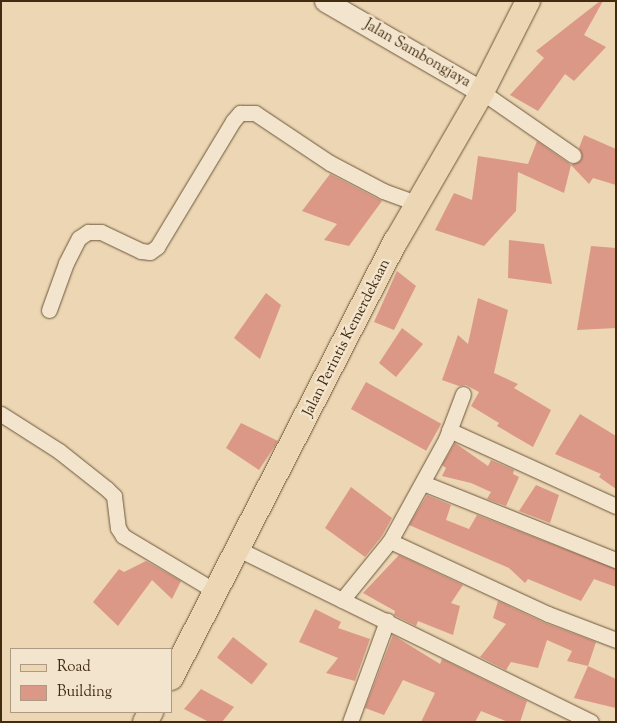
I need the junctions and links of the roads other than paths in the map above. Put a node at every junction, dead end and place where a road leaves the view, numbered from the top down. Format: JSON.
{"nodes":[{"id":1,"x":325,"y":1,"type":"edge"},
{"id":2,"x":528,"y":1,"type":"edge"},
{"id":3,"x":482,"y":92,"type":"junction"},
{"id":4,"x":573,"y":155,"type":"dead end"},
{"id":5,"x":418,"y":204,"type":"junction"},
{"id":6,"x":49,"y":310,"type":"dead end"},
{"id":7,"x":463,"y":394,"type":"dead end"},
{"id":8,"x":1,"y":414,"type":"edge"},
{"id":9,"x":449,"y":430,"type":"junction"},
{"id":10,"x":423,"y":483,"type":"junction"},
{"id":11,"x":616,"y":506,"type":"edge"},
{"id":12,"x":390,"y":541,"type":"junction"},
{"id":13,"x":236,"y":548,"type":"junction"},
{"id":14,"x":616,"y":560,"type":"edge"},
{"id":15,"x":216,"y":591,"type":"junction"},
{"id":16,"x":342,"y":600,"type":"junction"},
{"id":17,"x":386,"y":622,"type":"junction"},
{"id":18,"x":616,"y":640,"type":"edge"},
{"id":19,"x":172,"y":676,"type":"edge"},
{"id":20,"x":350,"y":722,"type":"edge"},
{"id":21,"x":591,"y":722,"type":"edge"}],
"edges":[{"from":1,"to":3,"type":"street","name":"Jalan Sambongjaya"},
{"from":2,"to":3,"type":"main road","name":"Jalan Perintis Kemerdekaan"},
{"from":3,"to":4,"type":"street"},
{"from":3,"to":5,"type":"main road","name":"Jalan Perintis Kemerdekaan"},
{"from":5,"to":6,"type":"street"},
{"from":5,"to":13,"type":"main road","name":"Jalan Perintis Kemerdekaan"},
{"from":7,"to":9,"type":"street"},
{"from":8,"to":15,"type":"street"},
{"from":9,"to":10,"type":"street"},
{"from":9,"to":11,"type":"street"},
{"from":10,"to":12,"type":"street"},
{"from":10,"to":14,"type":"street"},
{"from":12,"to":16,"type":"street"},
{"from":12,"to":18,"type":"street"},
{"from":13,"to":15,"type":"main road","name":"Jalan Perintis Kemerdekaan"},
{"from":13,"to":16,"type":"street"},
{"from":15,"to":19,"type":"main road","name":"Jalan Perintis Kemerdekaan"},
{"from":16,"to":17,"type":"street"},
{"from":17,"to":20,"type":"street"},
{"from":17,"to":21,"type":"street"}]}
